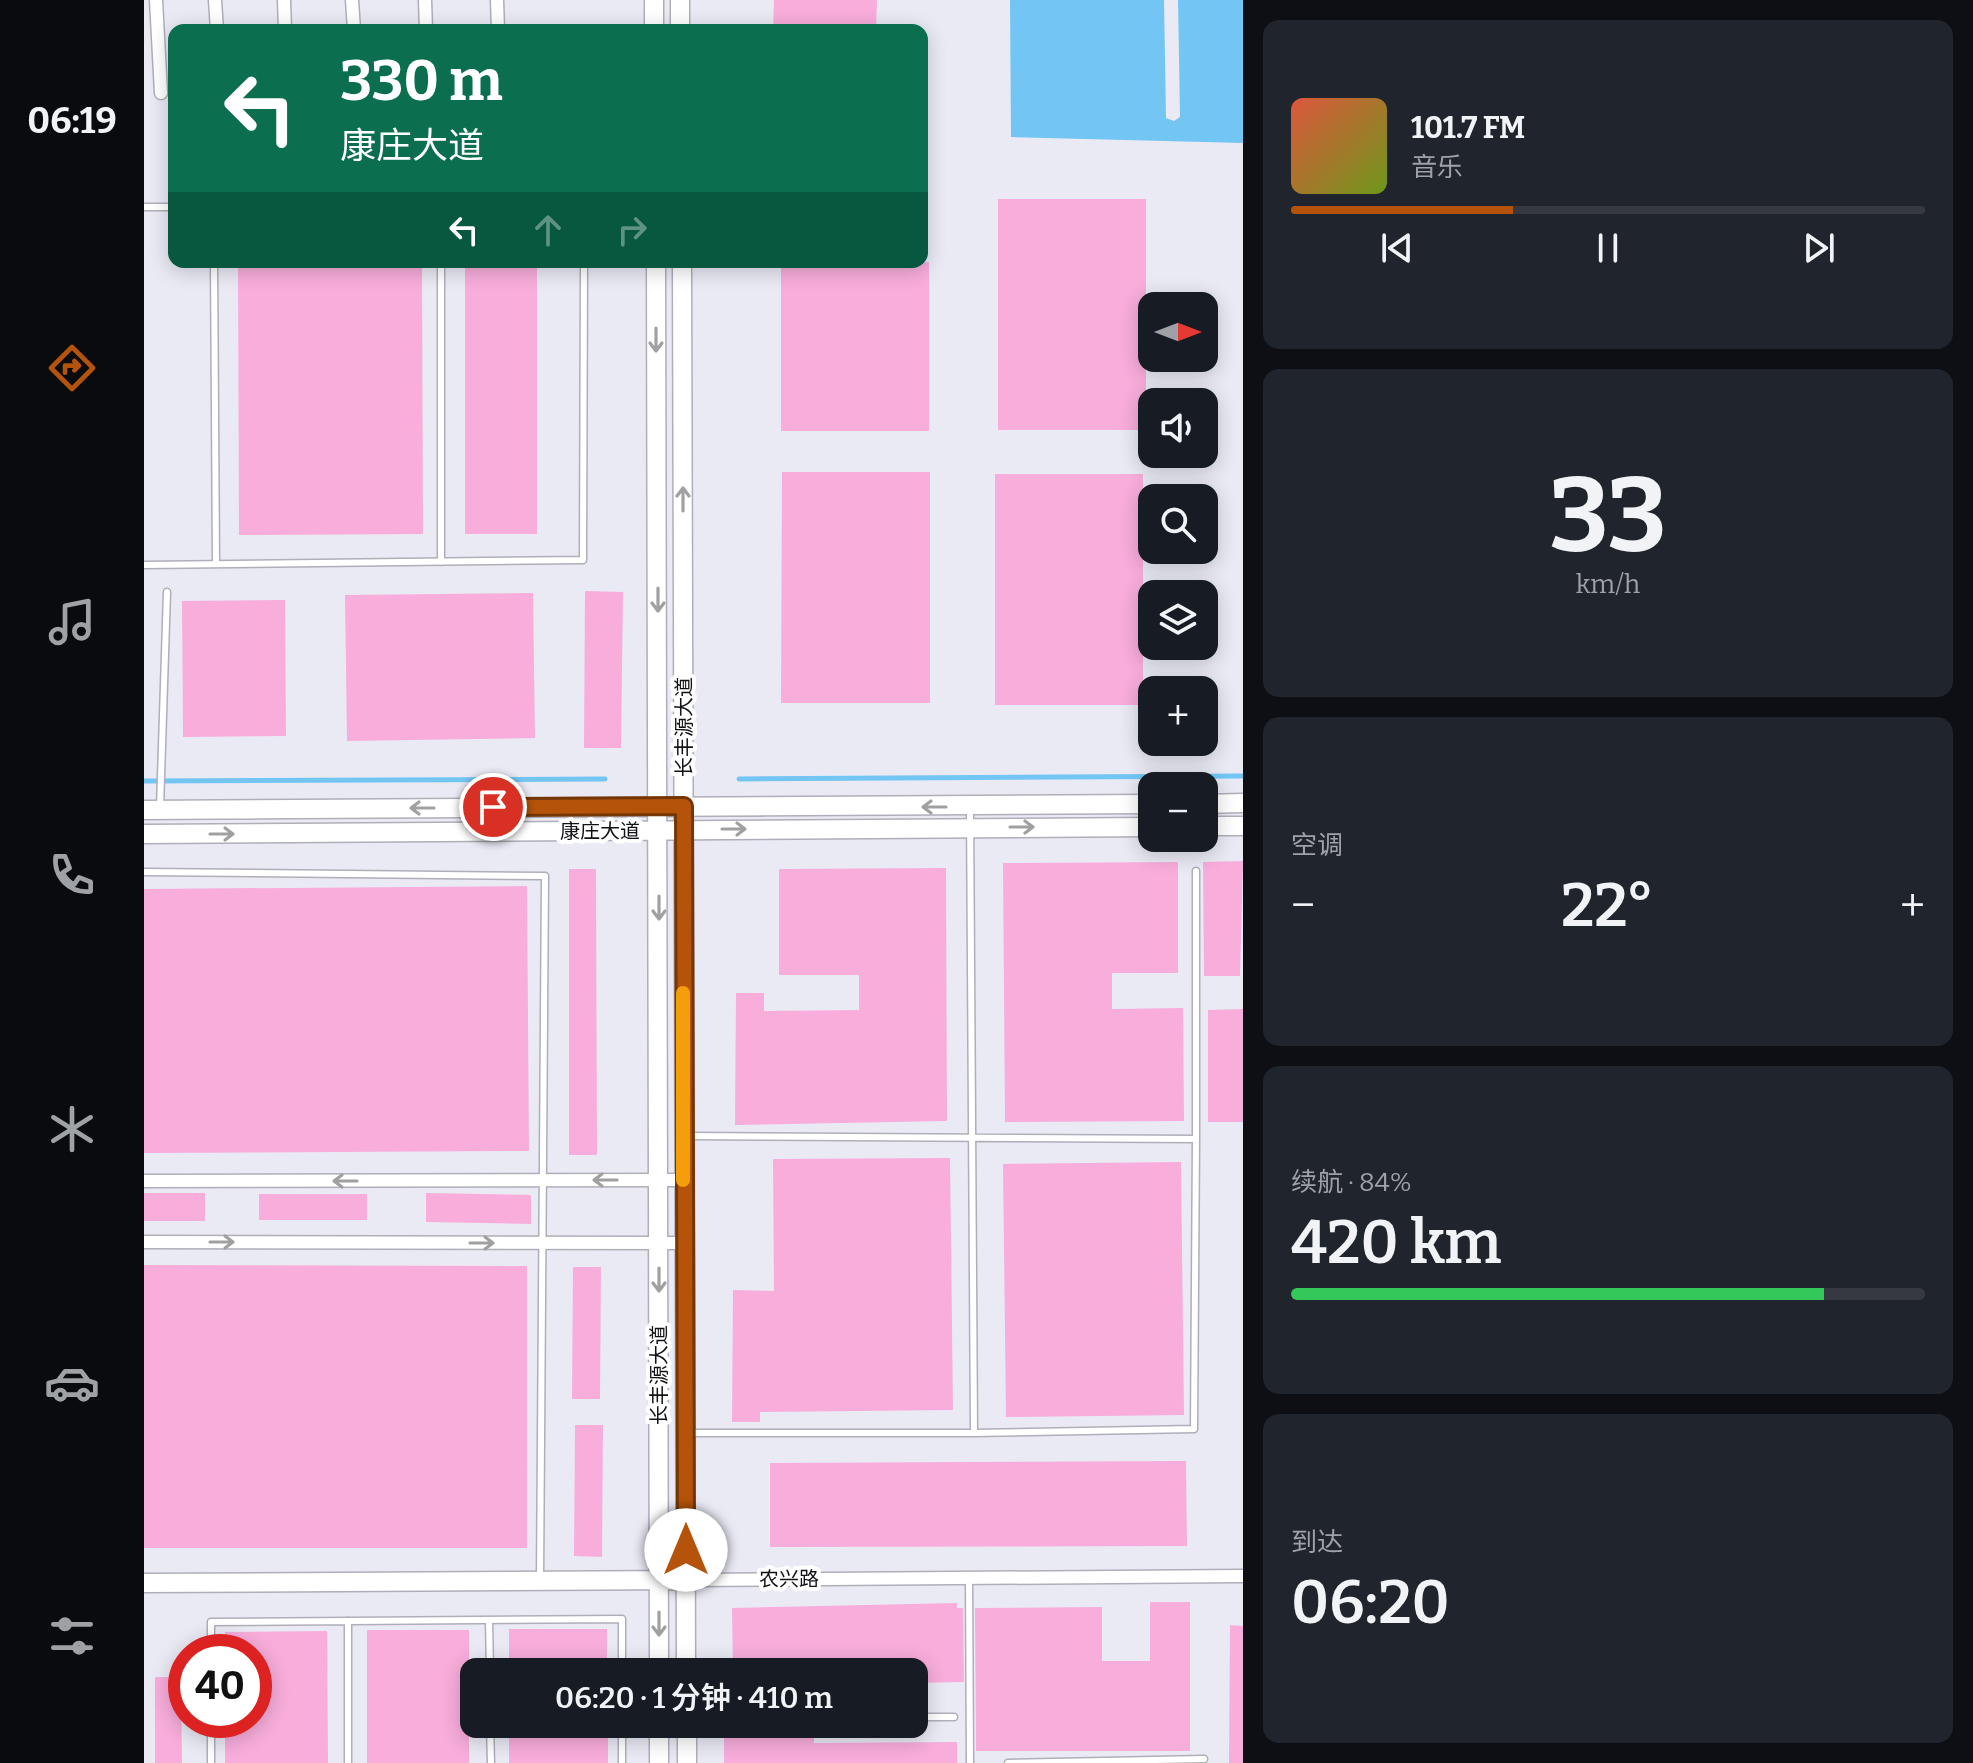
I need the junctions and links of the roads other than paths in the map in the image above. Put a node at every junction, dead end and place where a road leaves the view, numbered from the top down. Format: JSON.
{"nodes":[{"id":1,"x":156,"y":0,"type":"edge"},
{"id":2,"x":215,"y":0,"type":"edge"},
{"id":3,"x":284,"y":0,"type":"edge"},
{"id":4,"x":352,"y":0,"type":"edge"},
{"id":5,"x":425,"y":0,"type":"edge"},
{"id":6,"x":497,"y":0,"type":"edge"},
{"id":7,"x":654,"y":0,"type":"edge"},
{"id":8,"x":680,"y":0,"type":"edge"},
{"id":9,"x":217,"y":24,"type":"edge"},
{"id":10,"x":285,"y":24,"type":"edge"},
{"id":11,"x":354,"y":24,"type":"edge"},
{"id":12,"x":426,"y":24,"type":"edge"},
{"id":13,"x":498,"y":24,"type":"edge"},
{"id":14,"x":654,"y":24,"type":"edge"},
{"id":15,"x":680,"y":24,"type":"edge"},
{"id":16,"x":161,"y":93,"type":"dead end"},
{"id":17,"x":144,"y":207,"type":"edge"},
{"id":18,"x":168,"y":207,"type":"edge"},
{"id":19,"x":214,"y":268,"type":"edge"},
{"id":20,"x":441,"y":268,"type":"edge"},
{"id":21,"x":584,"y":268,"type":"edge"},
{"id":22,"x":656,"y":268,"type":"edge"},
{"id":23,"x":682,"y":268,"type":"edge"},
{"id":24,"x":441,"y":562,"type":"junction"},
{"id":25,"x":216,"y":564,"type":"junction"},
{"id":26,"x":144,"y":565,"type":"edge"},
{"id":27,"x":167,"y":592,"type":"dead end"},
{"id":28,"x":1243,"y":803,"type":"edge"},
{"id":29,"x":1138,"y":804,"type":"edge"},
{"id":30,"x":1218,"y":804,"type":"edge"},
{"id":31,"x":659,"y":806,"type":"junction"},
{"id":32,"x":684,"y":806,"type":"junction"},
{"id":33,"x":970,"y":807,"type":"junction"},
{"id":34,"x":152,"y":810,"type":"edge"},
{"id":35,"x":1218,"y":826,"type":"edge"},
{"id":36,"x":1243,"y":826,"type":"edge"},
{"id":37,"x":1138,"y":827,"type":"edge"},
{"id":38,"x":970,"y":828,"type":"junction"},
{"id":39,"x":684,"y":829,"type":"junction"},
{"id":40,"x":659,"y":830,"type":"junction"},
{"id":41,"x":144,"y":834,"type":"edge"},
{"id":42,"x":1196,"y":871,"type":"dead end"},
{"id":43,"x":144,"y":872,"type":"edge"},
{"id":44,"x":683,"y":1136,"type":"junction"},
{"id":45,"x":972,"y":1136,"type":"junction"},
{"id":46,"x":1196,"y":1139,"type":"junction"},
{"id":47,"x":545,"y":1180,"type":"junction"},
{"id":48,"x":659,"y":1180,"type":"junction"},
{"id":49,"x":683,"y":1180,"type":"junction"},
{"id":50,"x":144,"y":1181,"type":"edge"},
{"id":51,"x":144,"y":1242,"type":"edge"},
{"id":52,"x":544,"y":1243,"type":"junction"},
{"id":53,"x":659,"y":1243,"type":"junction"},
{"id":54,"x":684,"y":1243,"type":"junction"},
{"id":55,"x":685,"y":1433,"type":"junction"},
{"id":56,"x":974,"y":1433,"type":"junction"},
{"id":57,"x":1243,"y":1576,"type":"edge"},
{"id":58,"x":969,"y":1578,"type":"junction"},
{"id":59,"x":659,"y":1580,"type":"junction"},
{"id":60,"x":686,"y":1580,"type":"junction"},
{"id":61,"x":540,"y":1581,"type":"junction"},
{"id":62,"x":144,"y":1583,"type":"edge"},
{"id":63,"x":489,"y":1620,"type":"junction"},
{"id":64,"x":348,"y":1621,"type":"junction"},
{"id":65,"x":211,"y":1634,"type":"edge"},
{"id":66,"x":490,"y":1658,"type":"edge"},
{"id":67,"x":622,"y":1658,"type":"edge"},
{"id":68,"x":659,"y":1658,"type":"edge"},
{"id":69,"x":686,"y":1658,"type":"edge"},
{"id":70,"x":928,"y":1717,"type":"edge"},
{"id":71,"x":954,"y":1717,"type":"dead end"},
{"id":72,"x":211,"y":1738,"type":"edge"},
{"id":73,"x":490,"y":1738,"type":"edge"},
{"id":74,"x":622,"y":1738,"type":"edge"},
{"id":75,"x":659,"y":1738,"type":"edge"},
{"id":76,"x":687,"y":1738,"type":"edge"},
{"id":77,"x":1204,"y":1759,"type":"dead end"},
{"id":78,"x":211,"y":1763,"type":"edge"},
{"id":79,"x":348,"y":1763,"type":"edge"},
{"id":80,"x":491,"y":1763,"type":"edge"},
{"id":81,"x":622,"y":1763,"type":"edge"},
{"id":82,"x":659,"y":1763,"type":"edge"},
{"id":83,"x":687,"y":1763,"type":"edge"},
{"id":84,"x":970,"y":1763,"type":"edge"},
{"id":85,"x":1008,"y":1763,"type":"edge"}],
"edges":[{"from":1,"to":16,"type":"street"},
{"from":2,"to":9,"type":"street"},
{"from":3,"to":10,"type":"street"},
{"from":4,"to":11,"type":"street"},
{"from":5,"to":12,"type":"street"},
{"from":6,"to":13,"type":"street"},
{"from":7,"to":14,"type":"main road"},
{"from":8,"to":15,"type":"main road"},
{"from":17,"to":18,"type":"lane"},
{"from":19,"to":25,"type":"lane"},
{"from":20,"to":24,"type":"lane"},
{"from":21,"to":24,"type":"lane"},
{"from":22,"to":31,"type":"main road","name":"长丰源大道","one_way":true},
{"from":32,"to":23,"type":"main road","name":"长丰源大道","one_way":true},
{"from":24,"to":25,"type":"lane"},
{"from":25,"to":26,"type":"lane"},
{"from":27,"to":34,"type":"lane"},
{"from":28,"to":30,"type":"main road"},
{"from":29,"to":33,"type":"main road","name":"康庄大道"},
{"from":31,"to":32,"type":"main road","name":"康庄大道"},
{"from":31,"to":34,"type":"main road","name":"康庄大道","one_way":true},
{"from":31,"to":40,"type":"main road","name":"长丰源大道"},
{"from":33,"to":32,"type":"main road","name":"康庄大道","one_way":true},
{"from":32,"to":39,"type":"main road","name":"长丰源大道"},
{"from":33,"to":38,"type":"lane"},
{"from":35,"to":36,"type":"main road"},
{"from":38,"to":37,"type":"main road","name":"康庄大道","one_way":true},
{"from":39,"to":38,"type":"main road","name":"康庄大道","one_way":true},
{"from":38,"to":45,"type":"lane"},
{"from":39,"to":40,"type":"main road","name":"康庄大道"},
{"from":39,"to":44,"type":"main road","name":"长丰源大道"},
{"from":41,"to":40,"type":"main road","name":"康庄大道","one_way":true},
{"from":40,"to":48,"type":"main road","name":"长丰源大道","one_way":true},
{"from":42,"to":46,"type":"lane"},
{"from":43,"to":47,"type":"lane"},
{"from":44,"to":45,"type":"lane"},
{"from":44,"to":49,"type":"main road","name":"长丰源大道"},
{"from":45,"to":46,"type":"lane"},
{"from":45,"to":56,"type":"lane"},
{"from":46,"to":56,"type":"lane"},
{"from":48,"to":47,"type":"street","one_way":true},
{"from":47,"to":50,"type":"street","one_way":true},
{"from":47,"to":52,"type":"lane"},
{"from":48,"to":49,"type":"street"},
{"from":48,"to":53,"type":"main road","name":"长丰源大道"},
{"from":49,"to":54,"type":"main road","name":"长丰源大道"},
{"from":51,"to":52,"type":"street","one_way":true},
{"from":52,"to":53,"type":"street"},
{"from":52,"to":61,"type":"lane"},
{"from":53,"to":54,"type":"street"},
{"from":53,"to":59,"type":"main road","name":"长丰源大道","one_way":true},
{"from":54,"to":55,"type":"main road","name":"长丰源大道"},
{"from":55,"to":56,"type":"lane"},
{"from":55,"to":60,"type":"main road","name":"长丰源大道"},
{"from":57,"to":58,"type":"street","name":"农兴路"},
{"from":58,"to":60,"type":"street","name":"农兴路"},
{"from":58,"to":84,"type":"lane"},
{"from":59,"to":60,"type":"main road","name":"农兴路"},
{"from":59,"to":61,"type":"main road","name":"农兴路"},
{"from":59,"to":68,"type":"main road","name":"长丰源大道","one_way":true},
{"from":60,"to":69,"type":"main road","name":"长丰源大道"},
{"from":61,"to":62,"type":"main road","name":"农兴路"},
{"from":63,"to":64,"type":"lane"},
{"from":63,"to":66,"type":"lane"},
{"from":63,"to":67,"type":"lane"},
{"from":64,"to":65,"type":"lane"},
{"from":64,"to":79,"type":"lane"},
{"from":70,"to":71,"type":"lane"},
{"from":72,"to":78,"type":"lane"},
{"from":73,"to":80,"type":"lane"},
{"from":74,"to":81,"type":"lane"},
{"from":75,"to":82,"type":"main road"},
{"from":76,"to":83,"type":"main road"},
{"from":77,"to":85,"type":"lane"}]}
